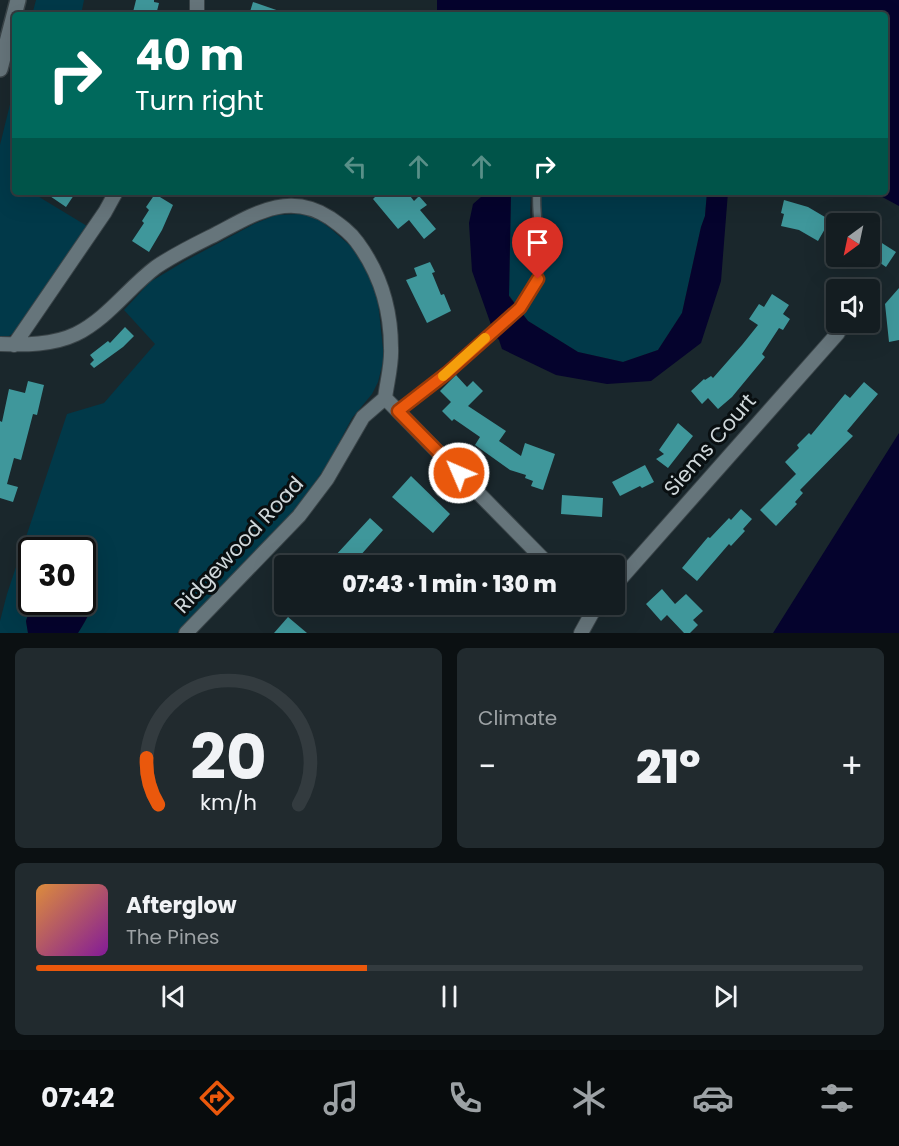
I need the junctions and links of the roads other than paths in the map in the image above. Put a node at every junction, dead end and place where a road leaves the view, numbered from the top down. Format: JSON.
{"nodes":[{"id":1,"x":12,"y":23,"type":"edge"},
{"id":2,"x":0,"y":69,"type":"edge"},
{"id":3,"x":114,"y":195,"type":"edge"},
{"id":4,"x":536,"y":195,"type":"edge"},
{"id":5,"x":838,"y":333,"type":"dead end"},
{"id":6,"x":7,"y":345,"type":"edge"},
{"id":7,"x":385,"y":398,"type":"junction"},
{"id":8,"x":398,"y":411,"type":"junction"},
{"id":9,"x":539,"y":555,"type":"edge"},
{"id":10,"x":625,"y":574,"type":"edge"},
{"id":11,"x":589,"y":615,"type":"edge"},
{"id":12,"x":186,"y":633,"type":"edge"},
{"id":13,"x":581,"y":633,"type":"edge"}],
"edges":[{"from":1,"to":2,"type":"street"},
{"from":3,"to":6,"type":"street"},
{"from":4,"to":8,"type":"lane"},
{"from":5,"to":10,"type":"street","name":"Siems Court"},
{"from":6,"to":7,"type":"street"},
{"from":7,"to":8,"type":"street"},
{"from":7,"to":12,"type":"street","name":"Ridgewood Road"},
{"from":8,"to":9,"type":"street"},
{"from":11,"to":13,"type":"street"}]}
